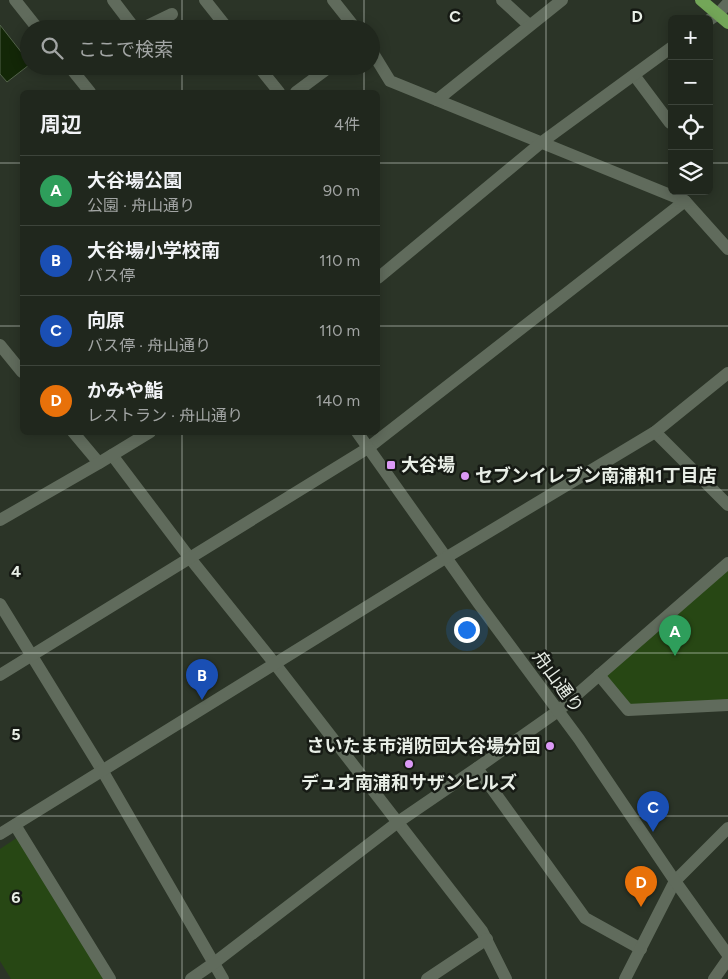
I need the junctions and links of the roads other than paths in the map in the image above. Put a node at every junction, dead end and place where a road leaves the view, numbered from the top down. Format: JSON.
{"nodes":[{"id":1,"x":15,"y":0,"type":"edge"},
{"id":2,"x":113,"y":0,"type":"edge"},
{"id":3,"x":205,"y":0,"type":"edge"},
{"id":4,"x":333,"y":0,"type":"edge"},
{"id":5,"x":502,"y":0,"type":"edge"},
{"id":6,"x":562,"y":0,"type":"edge"},
{"id":7,"x":701,"y":0,"type":"edge"},
{"id":8,"x":728,"y":3,"type":"edge"},
{"id":9,"x":172,"y":14,"type":"dead end"},
{"id":10,"x":714,"y":17,"type":"edge"},
{"id":11,"x":31,"y":20,"type":"edge"},
{"id":12,"x":128,"y":20,"type":"edge"},
{"id":13,"x":160,"y":20,"type":"edge"},
{"id":14,"x":221,"y":20,"type":"edge"},
{"id":15,"x":349,"y":20,"type":"edge"},
{"id":16,"x":728,"y":23,"type":"edge"},
{"id":17,"x":530,"y":25,"type":"junction"},
{"id":18,"x":668,"y":50,"type":"edge"},
{"id":19,"x":380,"y":65,"type":"edge"},
{"id":20,"x":76,"y":75,"type":"edge"},
{"id":21,"x":266,"y":75,"type":"edge"},
{"id":22,"x":319,"y":75,"type":"edge"},
{"id":23,"x":634,"y":75,"type":"junction"},
{"id":24,"x":88,"y":90,"type":"edge"},
{"id":25,"x":278,"y":90,"type":"edge"},
{"id":26,"x":299,"y":90,"type":"edge"},
{"id":27,"x":437,"y":100,"type":"junction"},
{"id":28,"x":668,"y":120,"type":"edge"},
{"id":29,"x":542,"y":142,"type":"junction"},
{"id":30,"x":685,"y":201,"type":"junction"},
{"id":31,"x":728,"y":249,"type":"edge"},
{"id":32,"x":380,"y":276,"type":"edge"},
{"id":33,"x":2,"y":352,"type":"edge"},
{"id":34,"x":20,"y":370,"type":"edge"},
{"id":35,"x":728,"y":373,"type":"edge"},
{"id":36,"x":655,"y":432,"type":"junction"},
{"id":37,"x":75,"y":435,"type":"edge"},
{"id":38,"x":145,"y":435,"type":"edge"},
{"id":39,"x":359,"y":435,"type":"edge"},
{"id":40,"x":368,"y":448,"type":"junction"},
{"id":41,"x":112,"y":455,"type":"junction"},
{"id":42,"x":98,"y":463,"type":"junction"},
{"id":43,"x":728,"y":505,"type":"edge"},
{"id":44,"x":0,"y":520,"type":"edge"},
{"id":45,"x":189,"y":557,"type":"junction"},
{"id":46,"x":447,"y":557,"type":"junction"},
{"id":47,"x":728,"y":563,"type":"edge"},
{"id":48,"x":0,"y":604,"type":"edge"},
{"id":49,"x":32,"y":655,"type":"junction"},
{"id":50,"x":275,"y":664,"type":"junction"},
{"id":51,"x":0,"y":675,"type":"edge"},
{"id":52,"x":599,"y":675,"type":"junction"},
{"id":53,"x":727,"y":703,"type":"edge"},
{"id":54,"x":558,"y":710,"type":"junction"},
{"id":55,"x":477,"y":768,"type":"junction"},
{"id":56,"x":102,"y":770,"type":"junction"},
{"id":57,"x":398,"y":822,"type":"junction"},
{"id":58,"x":15,"y":824,"type":"junction"},
{"id":59,"x":728,"y":828,"type":"edge"},
{"id":60,"x":0,"y":834,"type":"edge"},
{"id":61,"x":675,"y":881,"type":"junction"},
{"id":62,"x":486,"y":939,"type":"junction"},
{"id":63,"x":641,"y":949,"type":"junction"},
{"id":64,"x":726,"y":950,"type":"edge"},
{"id":65,"x":214,"y":963,"type":"junction"},
{"id":66,"x":110,"y":979,"type":"edge"},
{"id":67,"x":191,"y":979,"type":"edge"},
{"id":68,"x":223,"y":979,"type":"edge"},
{"id":69,"x":427,"y":979,"type":"edge"},
{"id":70,"x":506,"y":979,"type":"edge"},
{"id":71,"x":625,"y":979,"type":"edge"},
{"id":72,"x":714,"y":979,"type":"edge"}],
"edges":[{"from":1,"to":11,"type":"street"},
{"from":2,"to":12,"type":"street"},
{"from":3,"to":14,"type":"street"},
{"from":4,"to":15,"type":"street"},
{"from":5,"to":17,"type":"street"},
{"from":6,"to":17,"type":"street"},
{"from":7,"to":10,"type":"main road"},
{"from":8,"to":10,"type":"street"},
{"from":9,"to":13,"type":"street"},
{"from":10,"to":16,"type":"main road"},
{"from":17,"to":27,"type":"street"},
{"from":18,"to":23,"type":"street"},
{"from":19,"to":27,"type":"street"},
{"from":20,"to":24,"type":"street"},
{"from":21,"to":25,"type":"street"},
{"from":22,"to":26,"type":"street"},
{"from":23,"to":28,"type":"street"},
{"from":23,"to":29,"type":"street"},
{"from":27,"to":29,"type":"street"},
{"from":29,"to":30,"type":"street"},
{"from":29,"to":32,"type":"street"},
{"from":30,"to":31,"type":"street"},
{"from":30,"to":40,"type":"street"},
{"from":33,"to":34,"type":"street"},
{"from":35,"to":36,"type":"street"},
{"from":36,"to":43,"type":"street"},
{"from":36,"to":46,"type":"street"},
{"from":37,"to":42,"type":"street"},
{"from":38,"to":41,"type":"street"},
{"from":39,"to":40,"type":"street","name":"舟山通り"},
{"from":40,"to":45,"type":"street"},
{"from":40,"to":46,"type":"street","name":"舟山通り"},
{"from":41,"to":42,"type":"street"},
{"from":41,"to":45,"type":"street"},
{"from":42,"to":44,"type":"street"},
{"from":45,"to":49,"type":"street"},
{"from":45,"to":50,"type":"street"},
{"from":46,"to":50,"type":"street"},
{"from":46,"to":54,"type":"street","name":"舟山通り"},
{"from":47,"to":52,"type":"street"},
{"from":48,"to":49,"type":"street"},
{"from":49,"to":51,"type":"street"},
{"from":49,"to":56,"type":"street"},
{"from":50,"to":56,"type":"street"},
{"from":50,"to":57,"type":"street"},
{"from":52,"to":53,"type":"street"},
{"from":52,"to":54,"type":"street"},
{"from":54,"to":55,"type":"street"},
{"from":54,"to":61,"type":"street","name":"舟山通り"},
{"from":55,"to":57,"type":"street"},
{"from":55,"to":63,"type":"street"},
{"from":56,"to":58,"type":"street"},
{"from":56,"to":65,"type":"street"},
{"from":57,"to":62,"type":"street"},
{"from":57,"to":65,"type":"street"},
{"from":58,"to":60,"type":"street"},
{"from":58,"to":66,"type":"street"},
{"from":59,"to":61,"type":"street"},
{"from":61,"to":63,"type":"street"},
{"from":61,"to":64,"type":"street","name":"舟山通り"},
{"from":62,"to":69,"type":"street"},
{"from":62,"to":70,"type":"street"},
{"from":63,"to":71,"type":"street"},
{"from":64,"to":72,"type":"street"},
{"from":65,"to":67,"type":"street"},
{"from":65,"to":68,"type":"street"}]}
